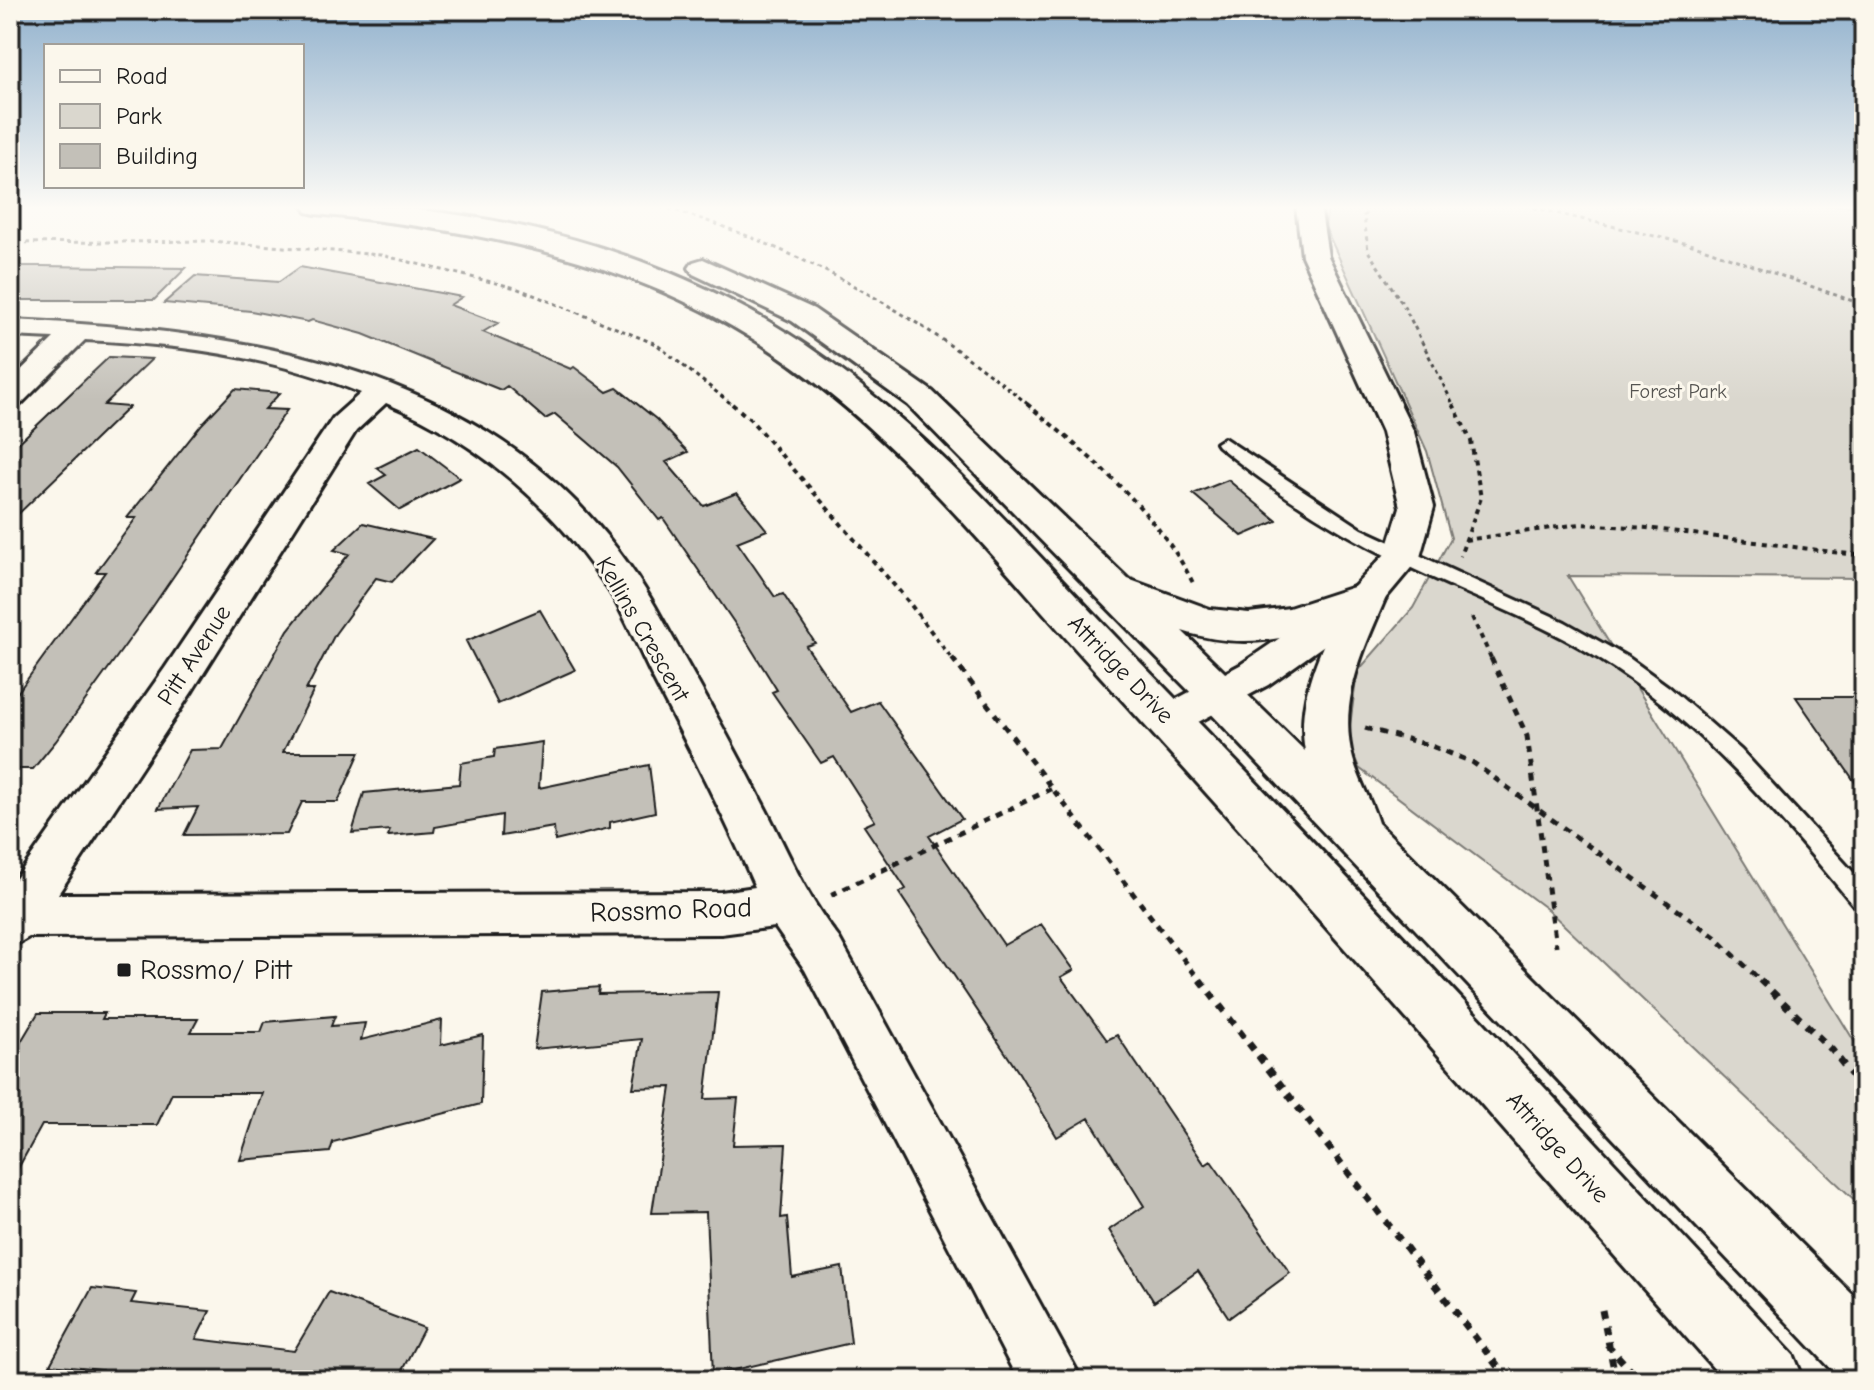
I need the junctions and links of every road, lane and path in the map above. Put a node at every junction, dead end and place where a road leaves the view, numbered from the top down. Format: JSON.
{"nodes":[{"id":1,"x":446,"y":271,"type":"edge"},
{"id":2,"x":635,"y":271,"type":"edge"},
{"id":3,"x":710,"y":271,"type":"edge"},
{"id":4,"x":830,"y":271,"type":"edge"},
{"id":5,"x":1322,"y":271,"type":"edge"},
{"id":6,"x":1780,"y":271,"type":"edge"},
{"id":7,"x":1864,"y":305,"type":"edge"},
{"id":8,"x":10,"y":328,"type":"edge"},
{"id":9,"x":79,"y":330,"type":"junction"},
{"id":10,"x":383,"y":389,"type":"junction"},
{"id":11,"x":10,"y":398,"type":"edge"},
{"id":12,"x":1224,"y":443,"type":"dead end"},
{"id":13,"x":1465,"y":540,"type":"dead end"},
{"id":14,"x":1864,"y":556,"type":"edge"},
{"id":15,"x":1402,"y":557,"type":"junction"},
{"id":16,"x":1115,"y":589,"type":"junction"},
{"id":17,"x":1366,"y":597,"type":"junction"},
{"id":18,"x":1210,"y":624,"type":"junction"},
{"id":19,"x":1220,"y":694,"type":"junction"},
{"id":20,"x":1170,"y":721,"type":"junction"},
{"id":21,"x":1472,"y":762,"type":"dead end"},
{"id":22,"x":1051,"y":789,"type":"junction"},
{"id":23,"x":1362,"y":843,"type":"junction"},
{"id":24,"x":838,"y":894,"type":"dead end"},
{"id":25,"x":1864,"y":901,"type":"edge"},
{"id":26,"x":787,"y":904,"type":"junction"},
{"id":27,"x":12,"y":919,"type":"edge"},
{"id":28,"x":1864,"y":1091,"type":"edge"},
{"id":29,"x":1602,"y":1310,"type":"dead end"},
{"id":30,"x":1606,"y":1343,"type":"junction"},
{"id":31,"x":1864,"y":1354,"type":"edge"},
{"id":32,"x":1051,"y":1380,"type":"edge"},
{"id":33,"x":1508,"y":1380,"type":"edge"},
{"id":34,"x":1616,"y":1380,"type":"edge"},
{"id":35,"x":1639,"y":1380,"type":"edge"},
{"id":36,"x":1770,"y":1380,"type":"edge"}],
"edges":[{"from":1,"to":22,"type":"path"},
{"from":2,"to":20,"type":"main road","name":"Attridge Drive"},
{"from":3,"to":16,"type":"main road"},
{"from":4,"to":18,"type":"path"},
{"from":5,"to":15,"type":"street"},
{"from":6,"to":7,"type":"path"},
{"from":8,"to":9,"type":"street","name":"Kellins Crescent"},
{"from":9,"to":10,"type":"street","name":"Kellins Crescent"},
{"from":9,"to":11,"type":"street"},
{"from":10,"to":26,"type":"street","name":"Kellins Crescent"},
{"from":10,"to":27,"type":"street","name":"Pitt Avenue"},
{"from":12,"to":15,"type":"lane"},
{"from":13,"to":14,"type":"path"},
{"from":15,"to":17,"type":"street"},
{"from":15,"to":25,"type":"lane"},
{"from":16,"to":18,"type":"main road"},
{"from":16,"to":19,"type":"main road"},
{"from":17,"to":18,"type":"main road"},
{"from":17,"to":19,"type":"street"},
{"from":17,"to":23,"type":"main road"},
{"from":19,"to":20,"type":"street"},
{"from":19,"to":23,"type":"main road"},
{"from":20,"to":36,"type":"main road","name":"Attridge Drive"},
{"from":21,"to":28,"type":"path"},
{"from":22,"to":24,"type":"path"},
{"from":22,"to":33,"type":"path"},
{"from":23,"to":31,"type":"main road"},
{"from":26,"to":27,"type":"street","name":"Rossmo Road"},
{"from":26,"to":32,"type":"street","name":"Rossmo Road"},
{"from":29,"to":30,"type":"path"},
{"from":30,"to":34,"type":"path"},
{"from":30,"to":35,"type":"path"}]}
